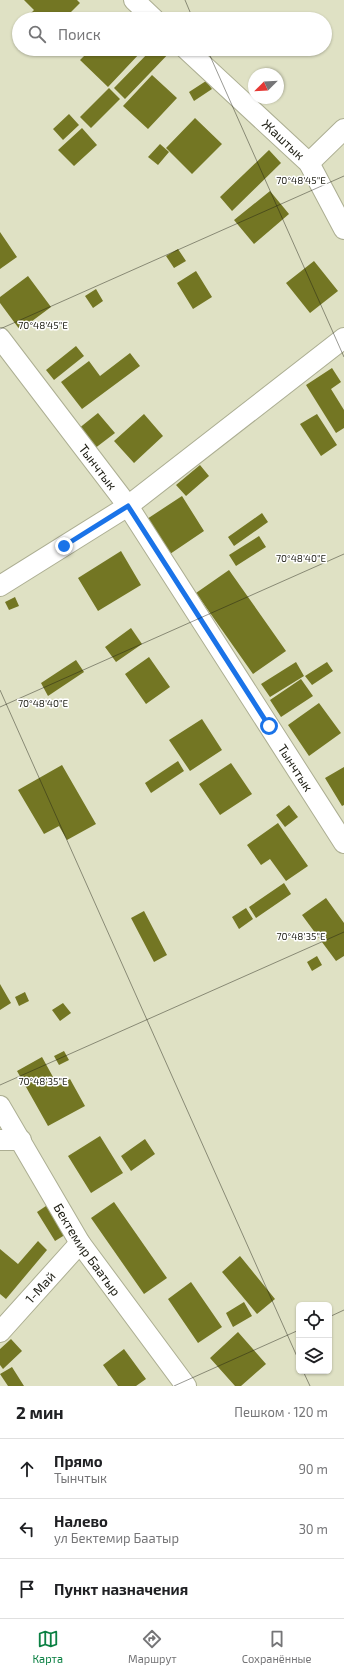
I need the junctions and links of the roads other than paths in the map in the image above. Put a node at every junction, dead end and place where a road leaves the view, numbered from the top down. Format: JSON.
{"nodes":[{"id":1,"x":134,"y":0,"type":"edge"},
{"id":2,"x":147,"y":12,"type":"edge"},
{"id":3,"x":194,"y":56,"type":"edge"},
{"id":4,"x":344,"y":128,"type":"edge"},
{"id":5,"x":309,"y":163,"type":"junction"},
{"id":6,"x":344,"y":229,"type":"edge"},
{"id":7,"x":0,"y":338,"type":"edge"},
{"id":8,"x":344,"y":338,"type":"edge"},
{"id":9,"x":128,"y":506,"type":"junction"},
{"id":10,"x":0,"y":586,"type":"edge"},
{"id":11,"x":344,"y":843,"type":"edge"},
{"id":12,"x":0,"y":1106,"type":"edge"},
{"id":13,"x":0,"y":1140,"type":"edge"},
{"id":14,"x":21,"y":1140,"type":"junction"},
{"id":15,"x":80,"y":1243,"type":"junction"},
{"id":16,"x":0,"y":1332,"type":"edge"},
{"id":17,"x":186,"y":1386,"type":"edge"}],
"edges":[{"from":1,"to":2,"type":"street"},
{"from":3,"to":5,"type":"street","name":"Жаштык"},
{"from":4,"to":5,"type":"street"},
{"from":5,"to":6,"type":"street","name":"Жаштык"},
{"from":7,"to":9,"type":"street","name":"Тынчтык"},
{"from":8,"to":9,"type":"street"},
{"from":9,"to":10,"type":"street"},
{"from":9,"to":11,"type":"street","name":"Тынчтык"},
{"from":12,"to":14,"type":"street","name":"Бектемир Баатыр"},
{"from":13,"to":14,"type":"street"},
{"from":14,"to":15,"type":"street","name":"Бектемир Баатыр"},
{"from":15,"to":16,"type":"street","name":"1-Май"},
{"from":15,"to":17,"type":"street","name":"Бектемир Баатыр"}]}
